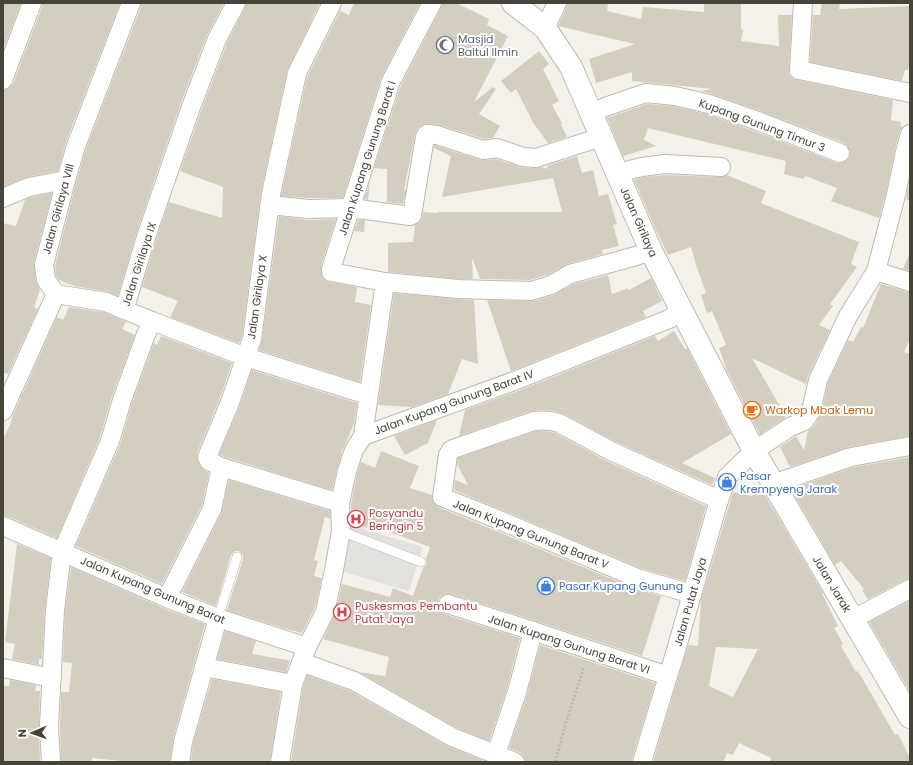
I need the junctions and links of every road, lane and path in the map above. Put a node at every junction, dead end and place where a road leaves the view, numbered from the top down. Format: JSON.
{"nodes":[{"id":1,"x":32,"y":3,"type":"edge"},
{"id":2,"x":132,"y":3,"type":"edge"},
{"id":3,"x":236,"y":3,"type":"edge"},
{"id":4,"x":332,"y":3,"type":"edge"},
{"id":5,"x":432,"y":3,"type":"edge"},
{"id":6,"x":513,"y":3,"type":"edge"},
{"id":7,"x":557,"y":3,"type":"edge"},
{"id":8,"x":803,"y":3,"type":"edge"},
{"id":9,"x":545,"y":28,"type":"junction"},
{"id":10,"x":3,"y":80,"type":"edge"},
{"id":11,"x":910,"y":93,"type":"edge"},
{"id":12,"x":591,"y":114,"type":"junction"},
{"id":13,"x":910,"y":134,"type":"edge"},
{"id":14,"x":601,"y":137,"type":"junction"},
{"id":15,"x":840,"y":153,"type":"dead end"},
{"id":16,"x":721,"y":167,"type":"dead end"},
{"id":17,"x":617,"y":173,"type":"junction"},
{"id":18,"x":66,"y":180,"type":"junction"},
{"id":19,"x":903,"y":196,"type":"edge"},
{"id":20,"x":3,"y":198,"type":"edge"},
{"id":21,"x":270,"y":205,"type":"junction"},
{"id":22,"x":351,"y":208,"type":"junction"},
{"id":23,"x":651,"y":251,"type":"junction"},
{"id":24,"x":876,"y":271,"type":"junction"},
{"id":25,"x":385,"y":282,"type":"junction"},
{"id":26,"x":910,"y":282,"type":"edge"},
{"id":27,"x":56,"y":294,"type":"junction"},
{"id":28,"x":122,"y":309,"type":"junction"},
{"id":29,"x":682,"y":311,"type":"junction"},
{"id":30,"x":152,"y":322,"type":"junction"},
{"id":31,"x":246,"y":357,"type":"junction"},
{"id":32,"x":361,"y":392,"type":"dead end"},
{"id":33,"x":3,"y":411,"type":"edge"},
{"id":34,"x":362,"y":436,"type":"junction"},
{"id":35,"x":910,"y":446,"type":"edge"},
{"id":36,"x":754,"y":451,"type":"junction"},
{"id":37,"x":221,"y":467,"type":"junction"},
{"id":38,"x":773,"y":484,"type":"junction"},
{"id":39,"x":719,"y":500,"type":"junction"},
{"id":40,"x":340,"y":503,"type":"junction"},
{"id":41,"x":3,"y":526,"type":"edge"},
{"id":42,"x":341,"y":531,"type":"junction"},
{"id":43,"x":62,"y":552,"type":"junction"},
{"id":44,"x":237,"y":557,"type":"dead end"},
{"id":45,"x":421,"y":562,"type":"dead end"},
{"id":46,"x":910,"y":589,"type":"edge"},
{"id":47,"x":692,"y":594,"type":"junction"},
{"id":48,"x":167,"y":598,"type":"junction"},
{"id":49,"x":448,"y":604,"type":"dead end"},
{"id":50,"x":218,"y":618,"type":"junction"},
{"id":51,"x":853,"y":619,"type":"junction"},
{"id":52,"x":533,"y":631,"type":"junction"},
{"id":53,"x":590,"y":650,"type":"junction"},
{"id":54,"x":304,"y":654,"type":"junction"},
{"id":55,"x":204,"y":667,"type":"junction"},
{"id":56,"x":3,"y":668,"type":"edge"},
{"id":57,"x":668,"y":676,"type":"junction"},
{"id":58,"x":52,"y":678,"type":"junction"},
{"id":59,"x":293,"y":684,"type":"junction"},
{"id":60,"x":910,"y":717,"type":"edge"},
{"id":61,"x":496,"y":754,"type":"junction"},
{"id":62,"x":51,"y":762,"type":"edge"},
{"id":63,"x":180,"y":762,"type":"edge"},
{"id":64,"x":280,"y":762,"type":"edge"},
{"id":65,"x":515,"y":762,"type":"edge"},
{"id":66,"x":555,"y":762,"type":"edge"},
{"id":67,"x":642,"y":762,"type":"edge"}],
"edges":[{"from":1,"to":10,"type":"street"},
{"from":2,"to":18,"type":"street","name":"Jalan Girilaya VIII"},
{"from":3,"to":28,"type":"street","name":"Jalan Girilaya IX"},
{"from":4,"to":21,"type":"street","name":"Jalan Girilaya X"},
{"from":5,"to":22,"type":"street","name":"Jalan Kupang Gunung Barat I"},
{"from":6,"to":9,"type":"street","name":"Jalan Girilaya"},
{"from":7,"to":9,"type":"street"},
{"from":8,"to":11,"type":"street"},
{"from":9,"to":12,"type":"street","name":"Jalan Girilaya"},
{"from":12,"to":14,"type":"street","name":"Jalan Girilaya"},
{"from":12,"to":15,"type":"street","name":"Kupang Gunung Timur 3"},
{"from":13,"to":19,"type":"street","name":"Jalan Putat Jaya"},
{"from":14,"to":17,"type":"street","name":"Jalan Girilaya"},
{"from":14,"to":22,"type":"street"},
{"from":16,"to":17,"type":"street"},
{"from":17,"to":23,"type":"street","name":"Jalan Girilaya"},
{"from":18,"to":20,"type":"street"},
{"from":18,"to":27,"type":"street","name":"Jalan Girilaya VIII"},
{"from":19,"to":24,"type":"street","name":"Jalan Putat Jaya"},
{"from":21,"to":22,"type":"street"},
{"from":21,"to":31,"type":"street","name":"Jalan Girilaya X"},
{"from":22,"to":25,"type":"street","name":"Jalan Kupang Gunung Barat I"},
{"from":23,"to":25,"type":"street"},
{"from":23,"to":29,"type":"street","name":"Jalan Girilaya"},
{"from":24,"to":26,"type":"street"},
{"from":24,"to":36,"type":"street","name":"Jalan Putat Jaya"},
{"from":25,"to":34,"type":"street"},
{"from":27,"to":28,"type":"street"},
{"from":27,"to":33,"type":"street"},
{"from":28,"to":30,"type":"street","name":"Jalan Girilaya IX"},
{"from":29,"to":34,"type":"street","name":"Jalan Kupang Gunung Barat IV"},
{"from":29,"to":36,"type":"street","name":"Jalan Girilaya"},
{"from":30,"to":31,"type":"street","name":"Jalan Girilaya IX"},
{"from":30,"to":43,"type":"street"},
{"from":31,"to":32,"type":"street","name":"Jalan Girilaya IX"},
{"from":31,"to":37,"type":"street","name":"Jalan Girilaya X"},
{"from":34,"to":40,"type":"street","name":"Jalan Kupang Gunung Barat IV"},
{"from":35,"to":38,"type":"street"},
{"from":36,"to":38,"type":"street","name":"Jalan Jarak"},
{"from":36,"to":39,"type":"street","name":"Jalan Putat Jaya"},
{"from":37,"to":40,"type":"street"},
{"from":37,"to":48,"type":"street"},
{"from":38,"to":51,"type":"street","name":"Jalan Jarak"},
{"from":39,"to":47,"type":"street","name":"Jalan Putat Jaya"},
{"from":39,"to":47,"type":"street","name":"Jalan Kupang Gunung Barat V"},
{"from":40,"to":42,"type":"street","name":"Jalan Kupang Gunung Barat IV"},
{"from":41,"to":43,"type":"street","name":"Jalan Kupang Gunung Barat"},
{"from":42,"to":45,"type":"lane"},
{"from":42,"to":54,"type":"street","name":"Jalan Kupang Gunung Barat IV"},
{"from":43,"to":48,"type":"street","name":"Jalan Kupang Gunung Barat"},
{"from":43,"to":58,"type":"street"},
{"from":44,"to":50,"type":"lane"},
{"from":46,"to":51,"type":"street"},
{"from":47,"to":57,"type":"street","name":"Jalan Putat Jaya"},
{"from":48,"to":50,"type":"street","name":"Jalan Kupang Gunung Barat"},
{"from":49,"to":52,"type":"street","name":"Jalan Kupang Gunung Barat VI"},
{"from":50,"to":54,"type":"street","name":"Jalan Kupang Gunung Barat"},
{"from":50,"to":55,"type":"street"},
{"from":51,"to":60,"type":"street","name":"Jalan Jarak"},
{"from":52,"to":53,"type":"street","name":"Jalan Kupang Gunung Barat VI"},
{"from":52,"to":61,"type":"street"},
{"from":53,"to":57,"type":"street","name":"Jalan Kupang Gunung Barat VI"},
{"from":53,"to":66,"type":"path"},
{"from":54,"to":59,"type":"street","name":"Jalan Kupang Gunung Barat IV"},
{"from":54,"to":61,"type":"street","name":"Jalan Kupang Gunung Barat"},
{"from":55,"to":59,"type":"street"},
{"from":55,"to":63,"type":"street"},
{"from":56,"to":58,"type":"street"},
{"from":57,"to":67,"type":"street","name":"Jalan Putat Jaya"},
{"from":58,"to":62,"type":"street"},
{"from":59,"to":64,"type":"street","name":"Jalan Kupang Gunung Barat IV"},
{"from":61,"to":65,"type":"street","name":"Jalan Kupang Gunung Barat"}]}
